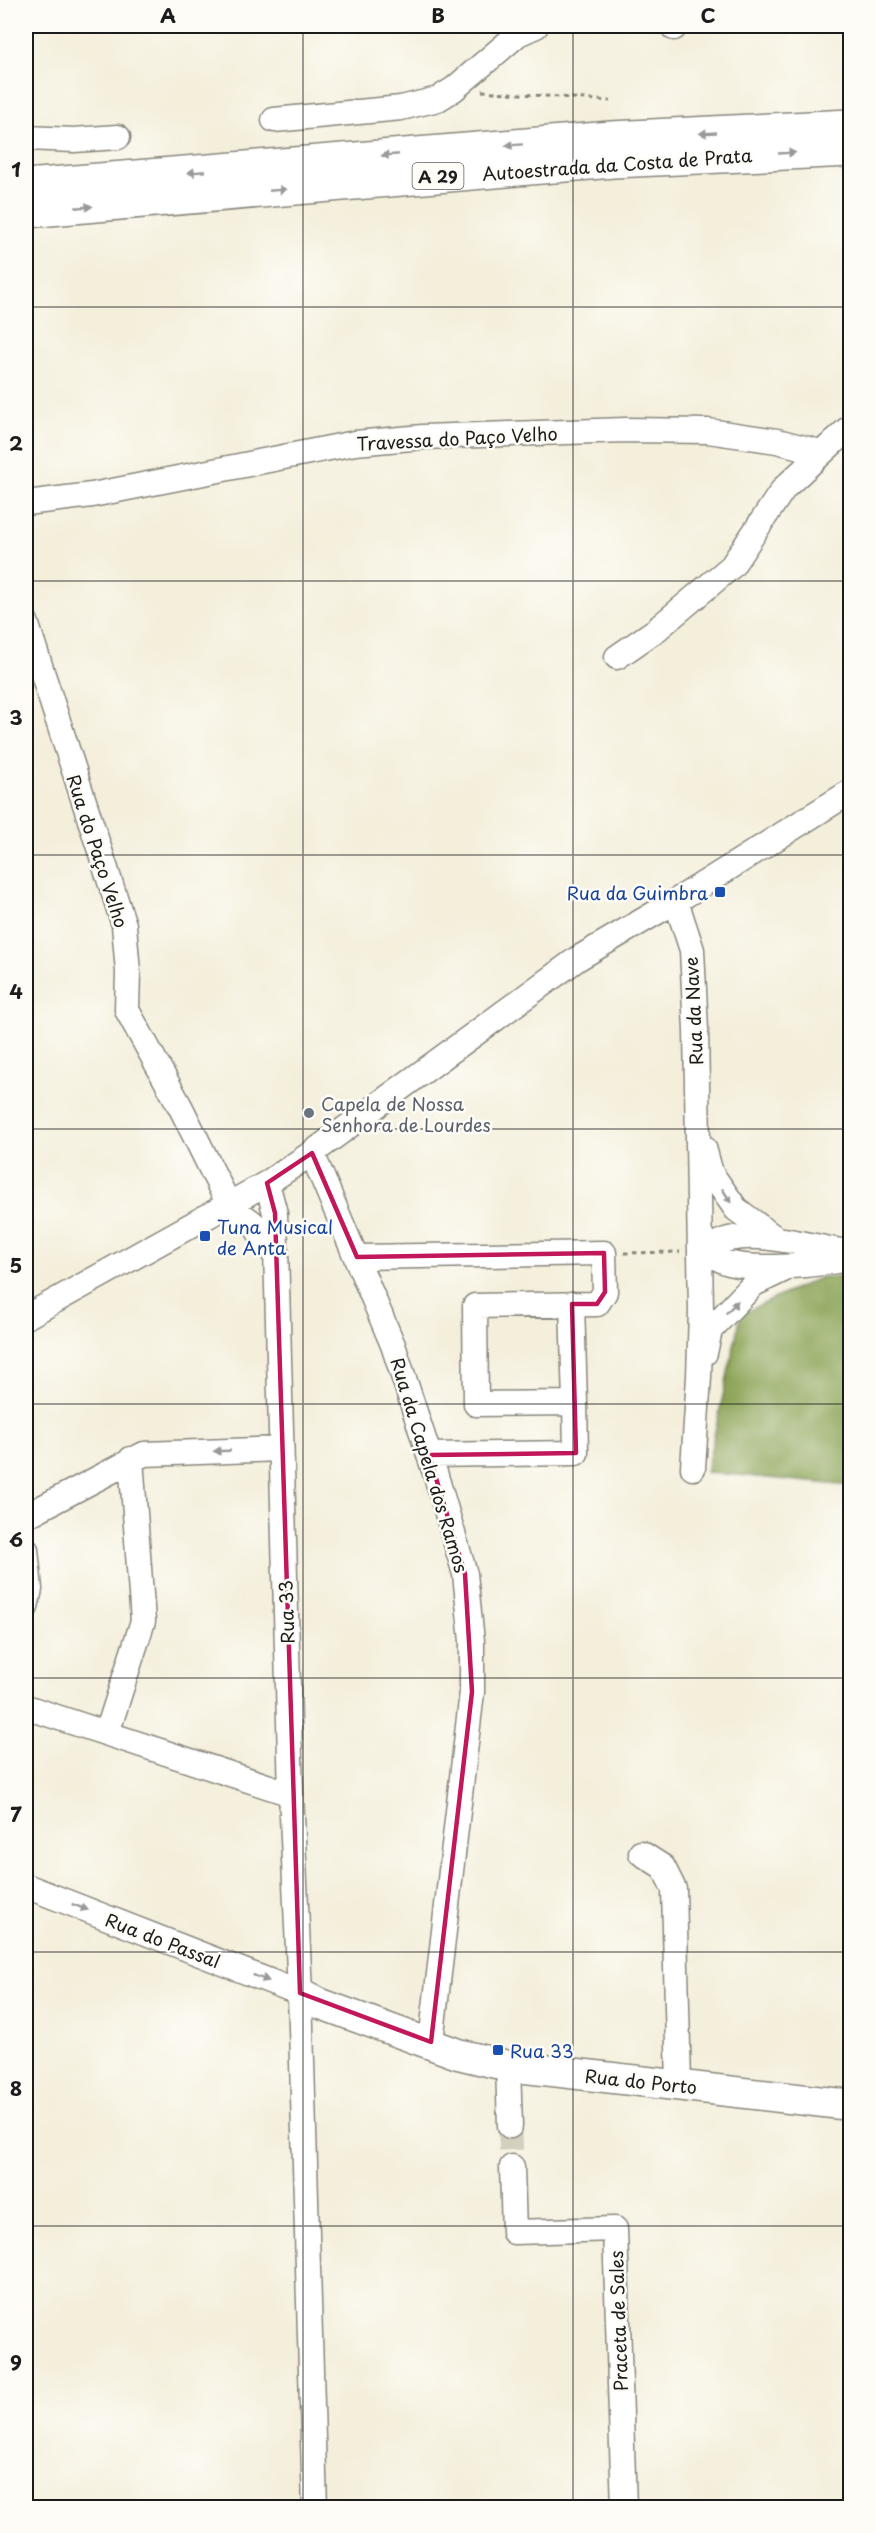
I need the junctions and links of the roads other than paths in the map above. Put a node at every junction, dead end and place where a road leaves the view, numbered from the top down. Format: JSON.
{"nodes":[{"id":1,"x":536,"y":26,"type":"edge"},
{"id":2,"x":274,"y":120,"type":"dead end"},
{"id":3,"x":850,"y":126,"type":"edge"},
{"id":4,"x":118,"y":137,"type":"dead end"},
{"id":5,"x":26,"y":138,"type":"edge"},
{"id":6,"x":850,"y":150,"type":"edge"},
{"id":7,"x":26,"y":186,"type":"edge"},
{"id":8,"x":26,"y":211,"type":"edge"},
{"id":9,"x":850,"y":428,"type":"edge"},
{"id":10,"x":820,"y":452,"type":"junction"},
{"id":11,"x":26,"y":504,"type":"edge"},
{"id":12,"x":26,"y":622,"type":"edge"},
{"id":13,"x":617,"y":657,"type":"dead end"},
{"id":14,"x":850,"y":792,"type":"edge"},
{"id":15,"x":676,"y":901,"type":"junction"},
{"id":16,"x":697,"y":1123,"type":"junction"},
{"id":17,"x":312,"y":1153,"type":"junction"},
{"id":18,"x":267,"y":1184,"type":"junction"},
{"id":19,"x":229,"y":1205,"type":"junction"},
{"id":20,"x":775,"y":1238,"type":"junction"},
{"id":21,"x":701,"y":1250,"type":"junction"},
{"id":22,"x":850,"y":1252,"type":"edge"},
{"id":23,"x":276,"y":1257,"type":"junction"},
{"id":24,"x":357,"y":1257,"type":"junction"},
{"id":25,"x":850,"y":1258,"type":"edge"},
{"id":26,"x":805,"y":1264,"type":"junction"},
{"id":27,"x":572,"y":1304,"type":"junction"},
{"id":28,"x":26,"y":1317,"type":"edge"},
{"id":29,"x":699,"y":1377,"type":"junction"},
{"id":30,"x":575,"y":1403,"type":"junction"},
{"id":31,"x":281,"y":1449,"type":"junction"},
{"id":32,"x":429,"y":1455,"type":"junction"},
{"id":33,"x":131,"y":1459,"type":"junction"},
{"id":34,"x":693,"y":1468,"type":"dead end"},
{"id":35,"x":26,"y":1516,"type":"edge"},
{"id":36,"x":26,"y":1550,"type":"edge"},
{"id":37,"x":26,"y":1607,"type":"edge"},
{"id":38,"x":26,"y":1707,"type":"edge"},
{"id":39,"x":107,"y":1733,"type":"junction"},
{"id":40,"x":291,"y":1794,"type":"junction"},
{"id":41,"x":641,"y":1853,"type":"dead end"},
{"id":42,"x":26,"y":1886,"type":"edge"},
{"id":43,"x":300,"y":1994,"type":"junction"},
{"id":44,"x":431,"y":2042,"type":"junction"},
{"id":45,"x":508,"y":2066,"type":"junction"},
{"id":46,"x":679,"y":2085,"type":"junction"},
{"id":47,"x":850,"y":2104,"type":"edge"},
{"id":48,"x":510,"y":2126,"type":"tunnel mouth"},
{"id":49,"x":512,"y":2166,"type":"tunnel mouth"},
{"id":50,"x":315,"y":2508,"type":"edge"},
{"id":51,"x":624,"y":2508,"type":"edge"}],
"edges":[{"from":1,"to":2,"type":"street"},
{"from":3,"to":7,"type":"highway","name":"Autoestrada da Costa de Prata","number":"A 29","one_way":true},
{"from":4,"to":5,"type":"street"},
{"from":8,"to":6,"type":"highway","name":"Autoestrada da Costa de Prata","number":"A 29","one_way":true},
{"from":9,"to":10,"type":"street"},
{"from":10,"to":11,"type":"street","name":"Travessa do Paço Velho"},
{"from":10,"to":13,"type":"street"},
{"from":12,"to":19,"type":"street","name":"Rua do Paço Velho"},
{"from":14,"to":15,"type":"street"},
{"from":15,"to":16,"type":"street","name":"Rua da Nave"},
{"from":15,"to":17,"type":"street"},
{"from":16,"to":20,"type":"street","name":"Rua da Nave","one_way":true},
{"from":16,"to":21,"type":"street","name":"Rua da Nave"},
{"from":17,"to":18,"type":"street"},
{"from":17,"to":24,"type":"street","name":"Rua da Capela dos Ramos"},
{"from":18,"to":19,"type":"street"},
{"from":18,"to":23,"type":"street","name":"Rua 33"},
{"from":19,"to":23,"type":"street"},
{"from":19,"to":28,"type":"street"},
{"from":20,"to":21,"type":"street","name":"Rua da Nave"},
{"from":20,"to":22,"type":"street","name":"Rua da Nave"},
{"from":21,"to":26,"type":"street","name":"Rua da Nave"},
{"from":21,"to":29,"type":"street","name":"Rua da Nave"},
{"from":23,"to":31,"type":"street","name":"Rua 33"},
{"from":24,"to":27,"type":"street"},
{"from":24,"to":32,"type":"street","name":"Rua da Capela dos Ramos"},
{"from":25,"to":26,"type":"street","name":"Rua da Nave"},
{"from":29,"to":26,"type":"street","name":"Rua da Nave","one_way":true},
{"from":27,"to":30,"type":"street"},
{"from":27,"to":30,"type":"street"},
{"from":29,"to":34,"type":"street","name":"Rua da Nave"},
{"from":30,"to":32,"type":"street"},
{"from":31,"to":33,"type":"street","one_way":true},
{"from":31,"to":40,"type":"street","name":"Rua 33"},
{"from":32,"to":44,"type":"street","name":"Rua da Capela dos Ramos"},
{"from":33,"to":35,"type":"street"},
{"from":33,"to":39,"type":"street"},
{"from":36,"to":37,"type":"street"},
{"from":38,"to":39,"type":"street"},
{"from":39,"to":40,"type":"street"},
{"from":40,"to":43,"type":"street","name":"Rua 33"},
{"from":41,"to":46,"type":"street"},
{"from":42,"to":43,"type":"street","name":"Rua do Passal","one_way":true},
{"from":43,"to":44,"type":"main road","name":"Rua do Porto"},
{"from":43,"to":50,"type":"street","name":"Rua 33"},
{"from":44,"to":45,"type":"main road","name":"Rua do Porto"},
{"from":45,"to":46,"type":"main road","name":"Rua do Porto"},
{"from":45,"to":48,"type":"street"},
{"from":46,"to":47,"type":"main road","name":"Rua do Porto"},
{"from":49,"to":51,"type":"street","name":"Praceta de Sales"}]}
